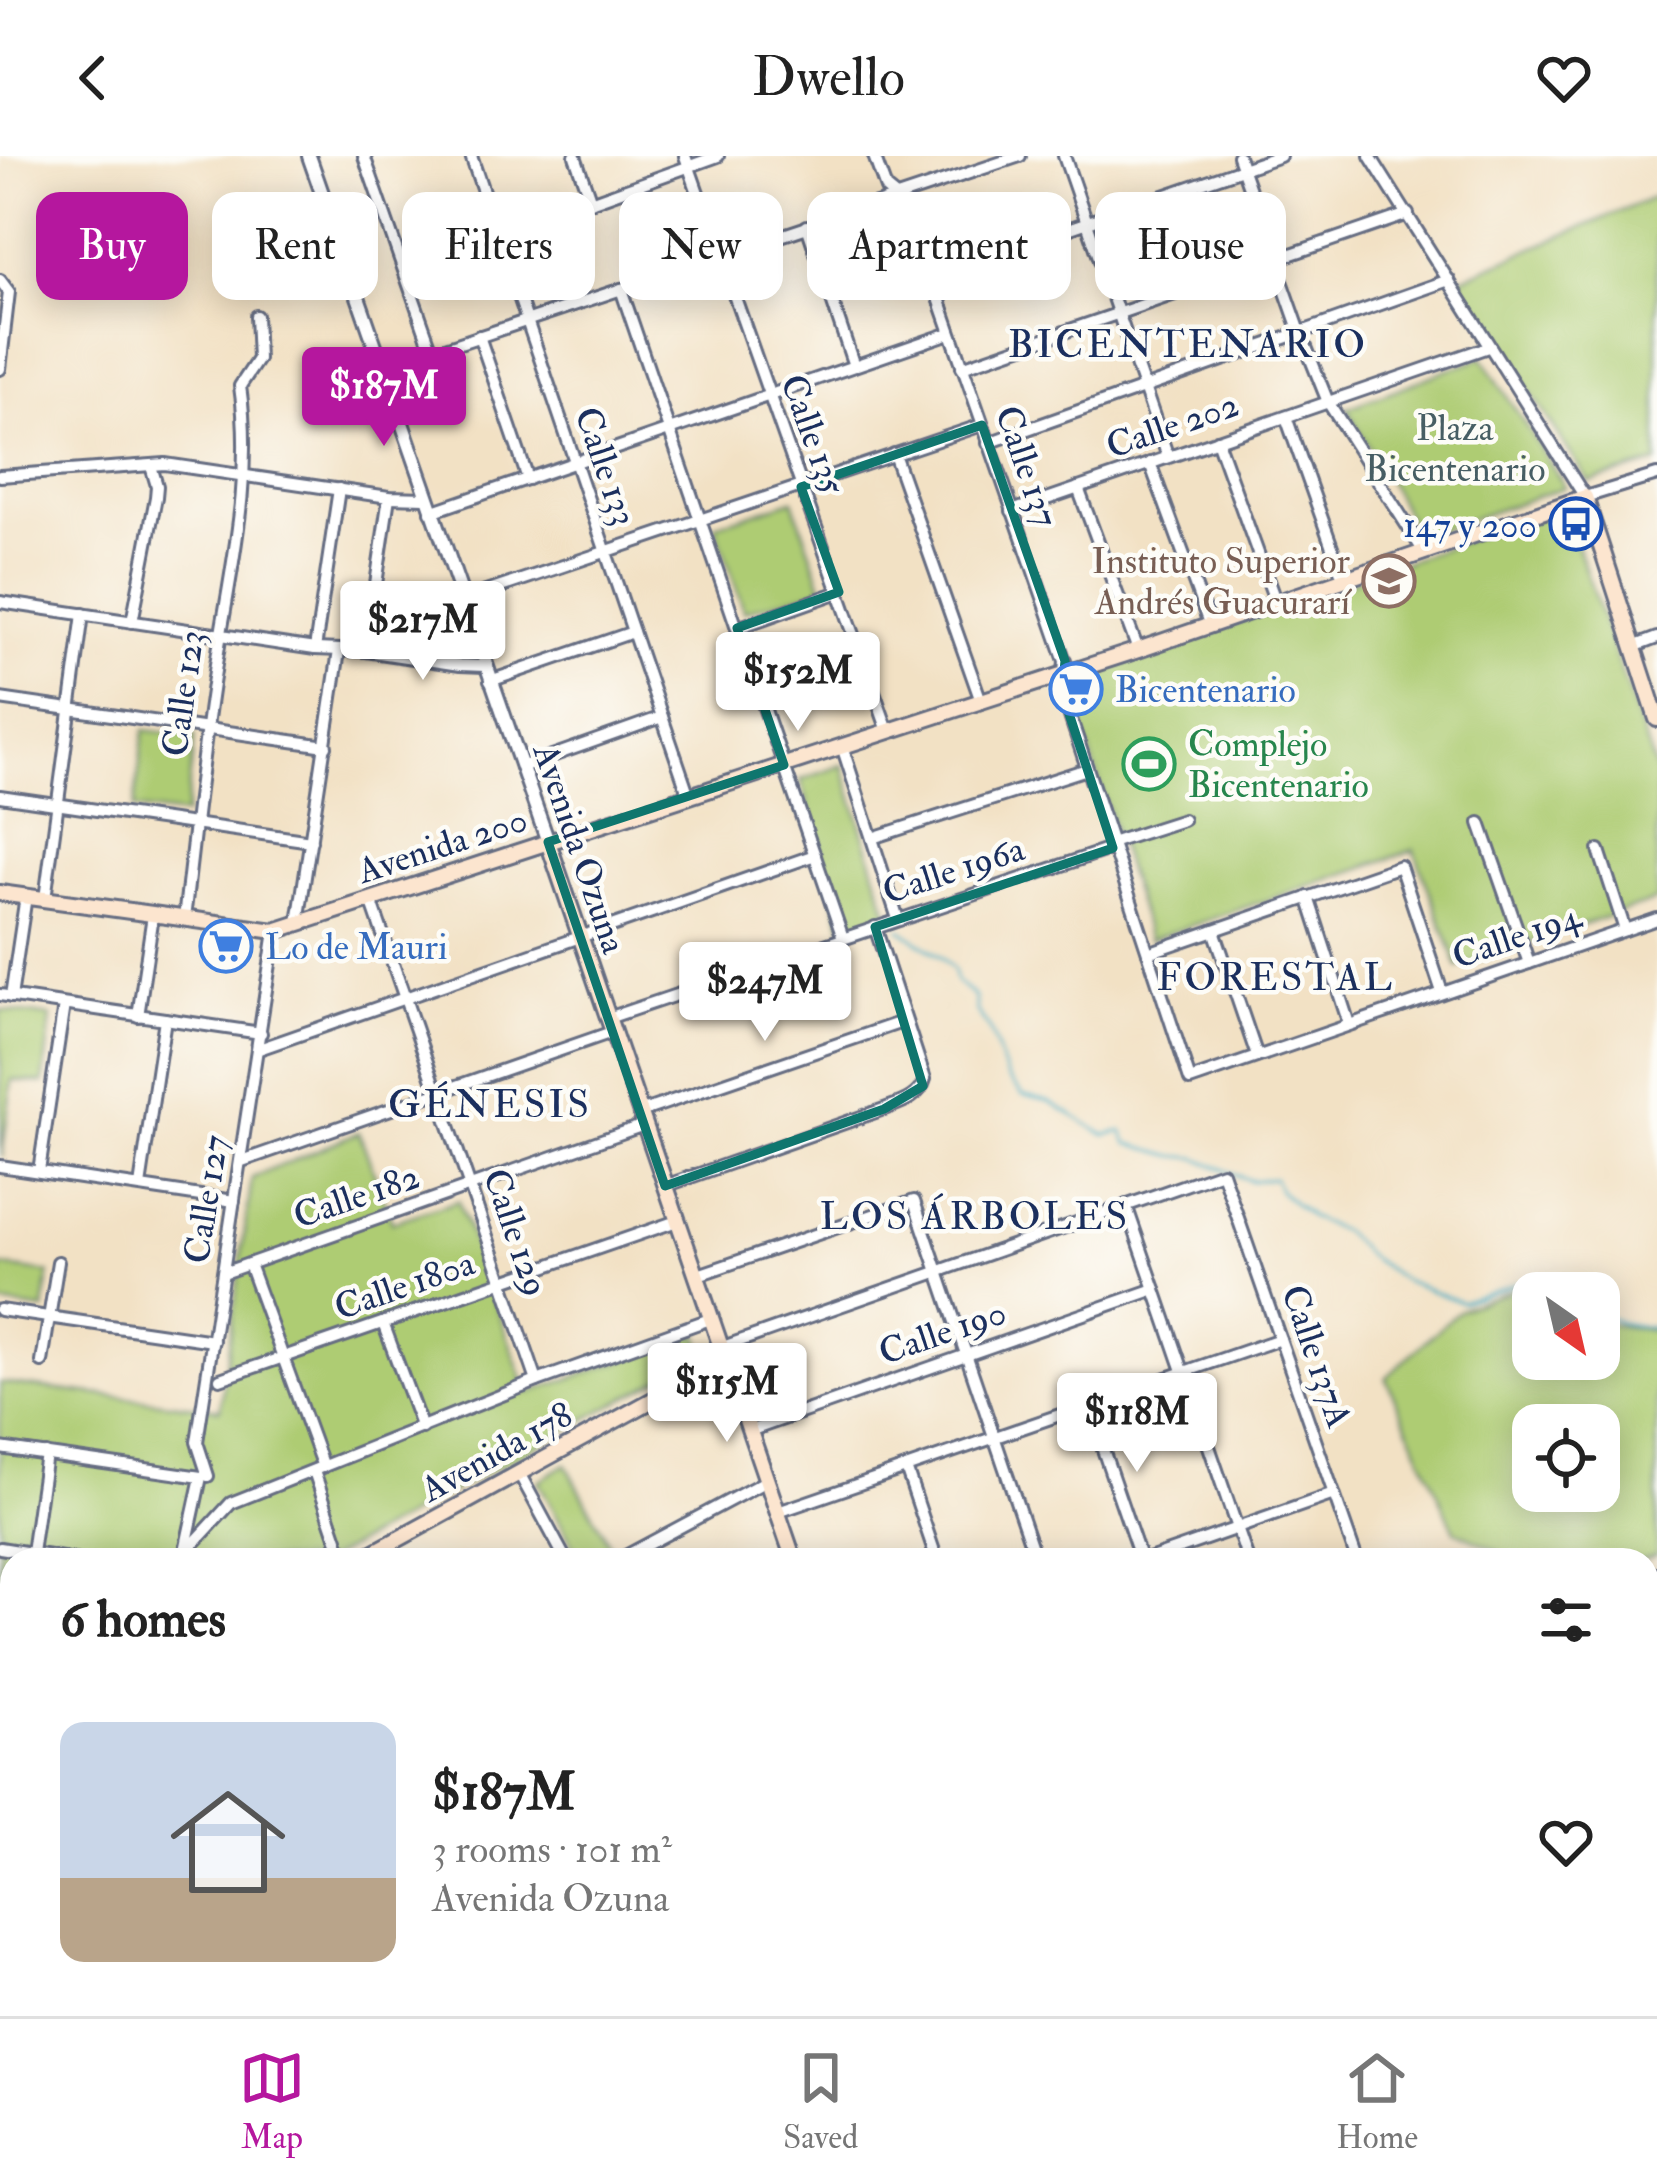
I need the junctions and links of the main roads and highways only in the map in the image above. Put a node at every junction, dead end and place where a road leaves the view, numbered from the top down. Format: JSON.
{"nodes":[{"id":1,"x":1657,"y":719,"type":"edge"},
{"id":2,"x":548,"y":842,"type":"junction"},
{"id":3,"x":0,"y":892,"type":"edge"},
{"id":4,"x":722,"y":1355,"type":"junction"},
{"id":5,"x":382,"y":1548,"type":"edge"},
{"id":6,"x":790,"y":1548,"type":"edge"}],
"edges":[{"from":1,"to":2,"type":"main road","name":"Avenida 200"},
{"from":2,"to":3,"type":"main road","name":"Avenida 200"},
{"from":2,"to":4,"type":"main road","name":"Avenida Ozuna"},
{"from":4,"to":5,"type":"main road","name":"Avenida 178"},
{"from":4,"to":6,"type":"main road","name":"Avenida Ozuna"}]}
